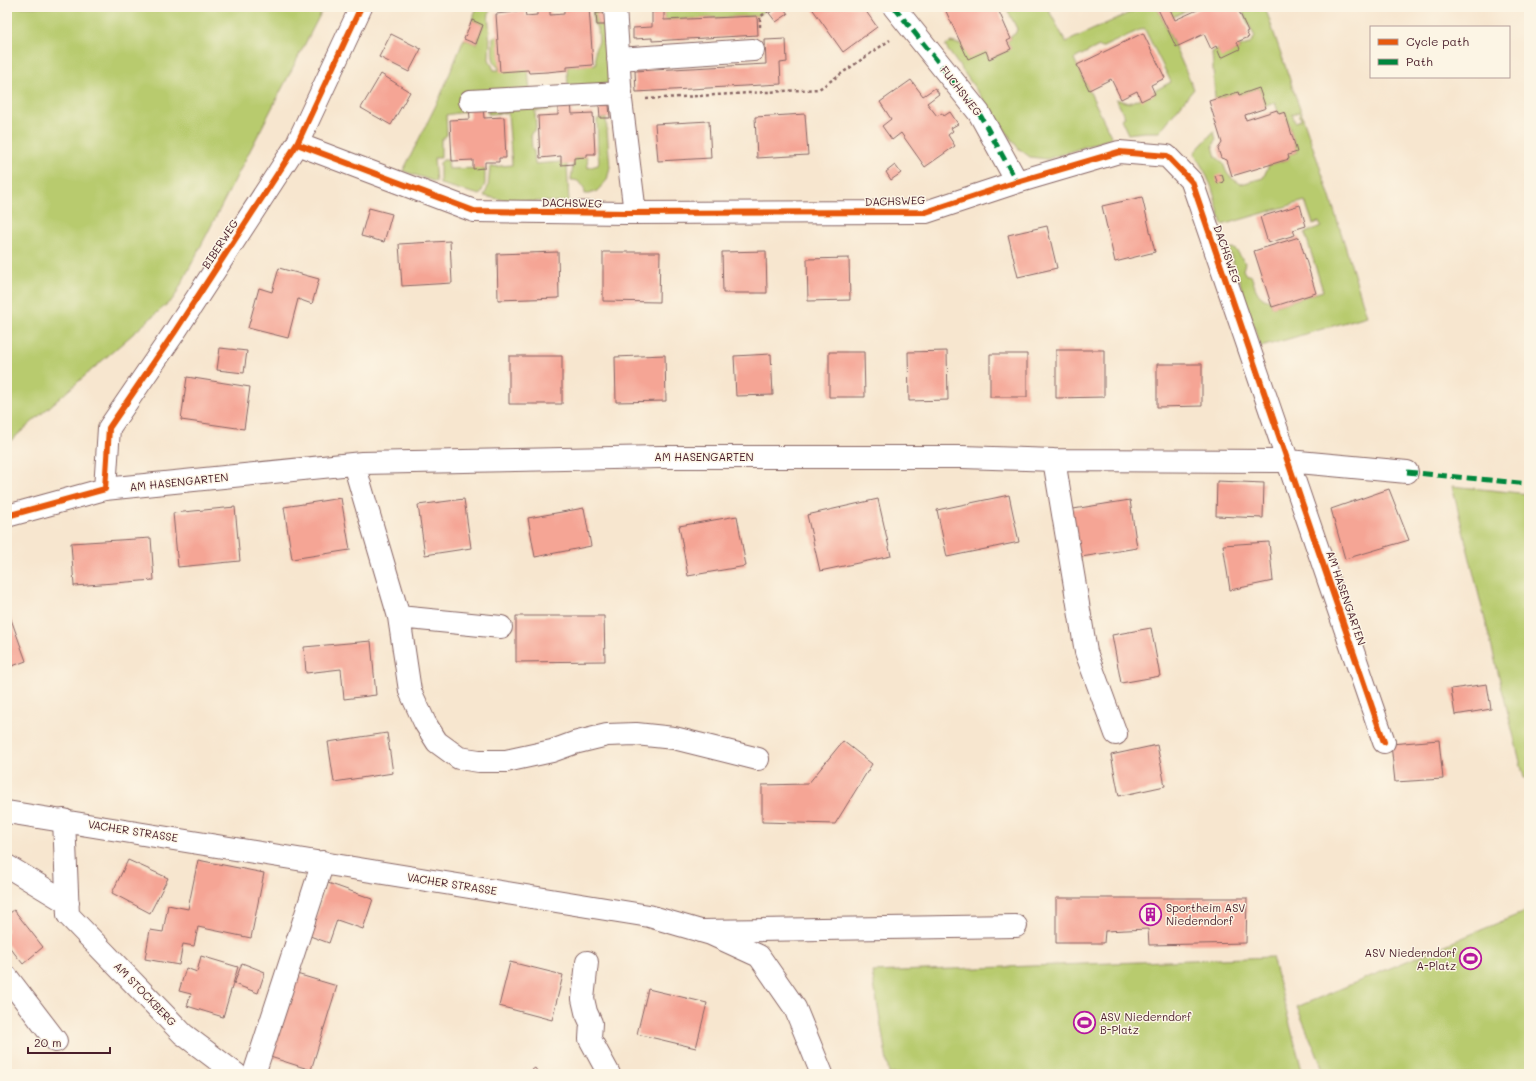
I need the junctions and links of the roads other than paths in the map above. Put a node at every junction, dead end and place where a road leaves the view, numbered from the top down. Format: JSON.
{"nodes":[{"id":1,"x":361,"y":7,"type":"edge"},
{"id":2,"x":615,"y":7,"type":"edge"},
{"id":3,"x":894,"y":7,"type":"edge"},
{"id":4,"x":753,"y":50,"type":"dead end"},
{"id":5,"x":618,"y":59,"type":"junction"},
{"id":6,"x":621,"y":96,"type":"junction"},
{"id":7,"x":470,"y":101,"type":"dead end"},
{"id":8,"x":297,"y":144,"type":"junction"},
{"id":9,"x":1017,"y":182,"type":"junction"},
{"id":10,"x":635,"y":213,"type":"junction"},
{"id":11,"x":1054,"y":460,"type":"junction"},
{"id":12,"x":1288,"y":461,"type":"junction"},
{"id":13,"x":354,"y":464,"type":"junction"},
{"id":14,"x":1407,"y":472,"type":"dead end"},
{"id":15,"x":105,"y":489,"type":"junction"},
{"id":16,"x":7,"y":516,"type":"edge"},
{"id":17,"x":399,"y":617,"type":"junction"},
{"id":18,"x":501,"y":627,"type":"dead end"},
{"id":19,"x":1116,"y":734,"type":"dead end"},
{"id":20,"x":1384,"y":742,"type":"dead end"},
{"id":21,"x":758,"y":759,"type":"dead end"},
{"id":22,"x":7,"y":812,"type":"edge"},
{"id":23,"x":64,"y":820,"type":"junction"},
{"id":24,"x":323,"y":862,"type":"junction"},
{"id":25,"x":7,"y":866,"type":"edge"},
{"id":26,"x":68,"y":903,"type":"junction"},
{"id":27,"x":1016,"y":926,"type":"dead end"},
{"id":28,"x":700,"y":931,"type":"junction"},
{"id":29,"x":587,"y":962,"type":"dead end"},
{"id":30,"x":7,"y":977,"type":"edge"},
{"id":31,"x":56,"y":1041,"type":"dead end"},
{"id":32,"x":226,"y":1070,"type":"edge"},
{"id":33,"x":254,"y":1074,"type":"edge"},
{"id":34,"x":609,"y":1074,"type":"edge"},
{"id":35,"x":822,"y":1074,"type":"edge"}],
"edges":[{"from":1,"to":8,"type":"street","name":"BIBERWEG"},
{"from":2,"to":5,"type":"street"},
{"from":3,"to":9,"type":"street","name":"FUCHSWEG"},
{"from":4,"to":5,"type":"street"},
{"from":5,"to":6,"type":"street"},
{"from":6,"to":7,"type":"street"},
{"from":6,"to":10,"type":"street"},
{"from":8,"to":10,"type":"street","name":"DACHSWEG"},
{"from":8,"to":15,"type":"street","name":"BIBERWEG"},
{"from":9,"to":10,"type":"street","name":"DACHSWEG"},
{"from":9,"to":12,"type":"street","name":"DACHSWEG"},
{"from":11,"to":12,"type":"street","name":"AM HASENGARTEN"},
{"from":11,"to":13,"type":"street","name":"AM HASENGARTEN"},
{"from":11,"to":19,"type":"street"},
{"from":12,"to":14,"type":"street","name":"AM HASENGARTEN"},
{"from":12,"to":20,"type":"street","name":"AM HASENGARTEN"},
{"from":13,"to":15,"type":"street","name":"AM HASENGARTEN"},
{"from":13,"to":17,"type":"street"},
{"from":15,"to":16,"type":"street","name":"AM HASENGARTEN"},
{"from":17,"to":18,"type":"street"},
{"from":17,"to":21,"type":"street"},
{"from":22,"to":23,"type":"street","name":"VACHER STRASSE"},
{"from":23,"to":24,"type":"street","name":"VACHER STRASSE"},
{"from":23,"to":26,"type":"street","name":"AM STOCKBERG"},
{"from":24,"to":28,"type":"street","name":"VACHER STRASSE"},
{"from":24,"to":33,"type":"street"},
{"from":25,"to":26,"type":"street"},
{"from":26,"to":32,"type":"street","name":"AM STOCKBERG"},
{"from":27,"to":28,"type":"street"},
{"from":28,"to":35,"type":"street","name":"VACHER STRASSE"},
{"from":29,"to":34,"type":"street"},
{"from":30,"to":31,"type":"street"}]}
